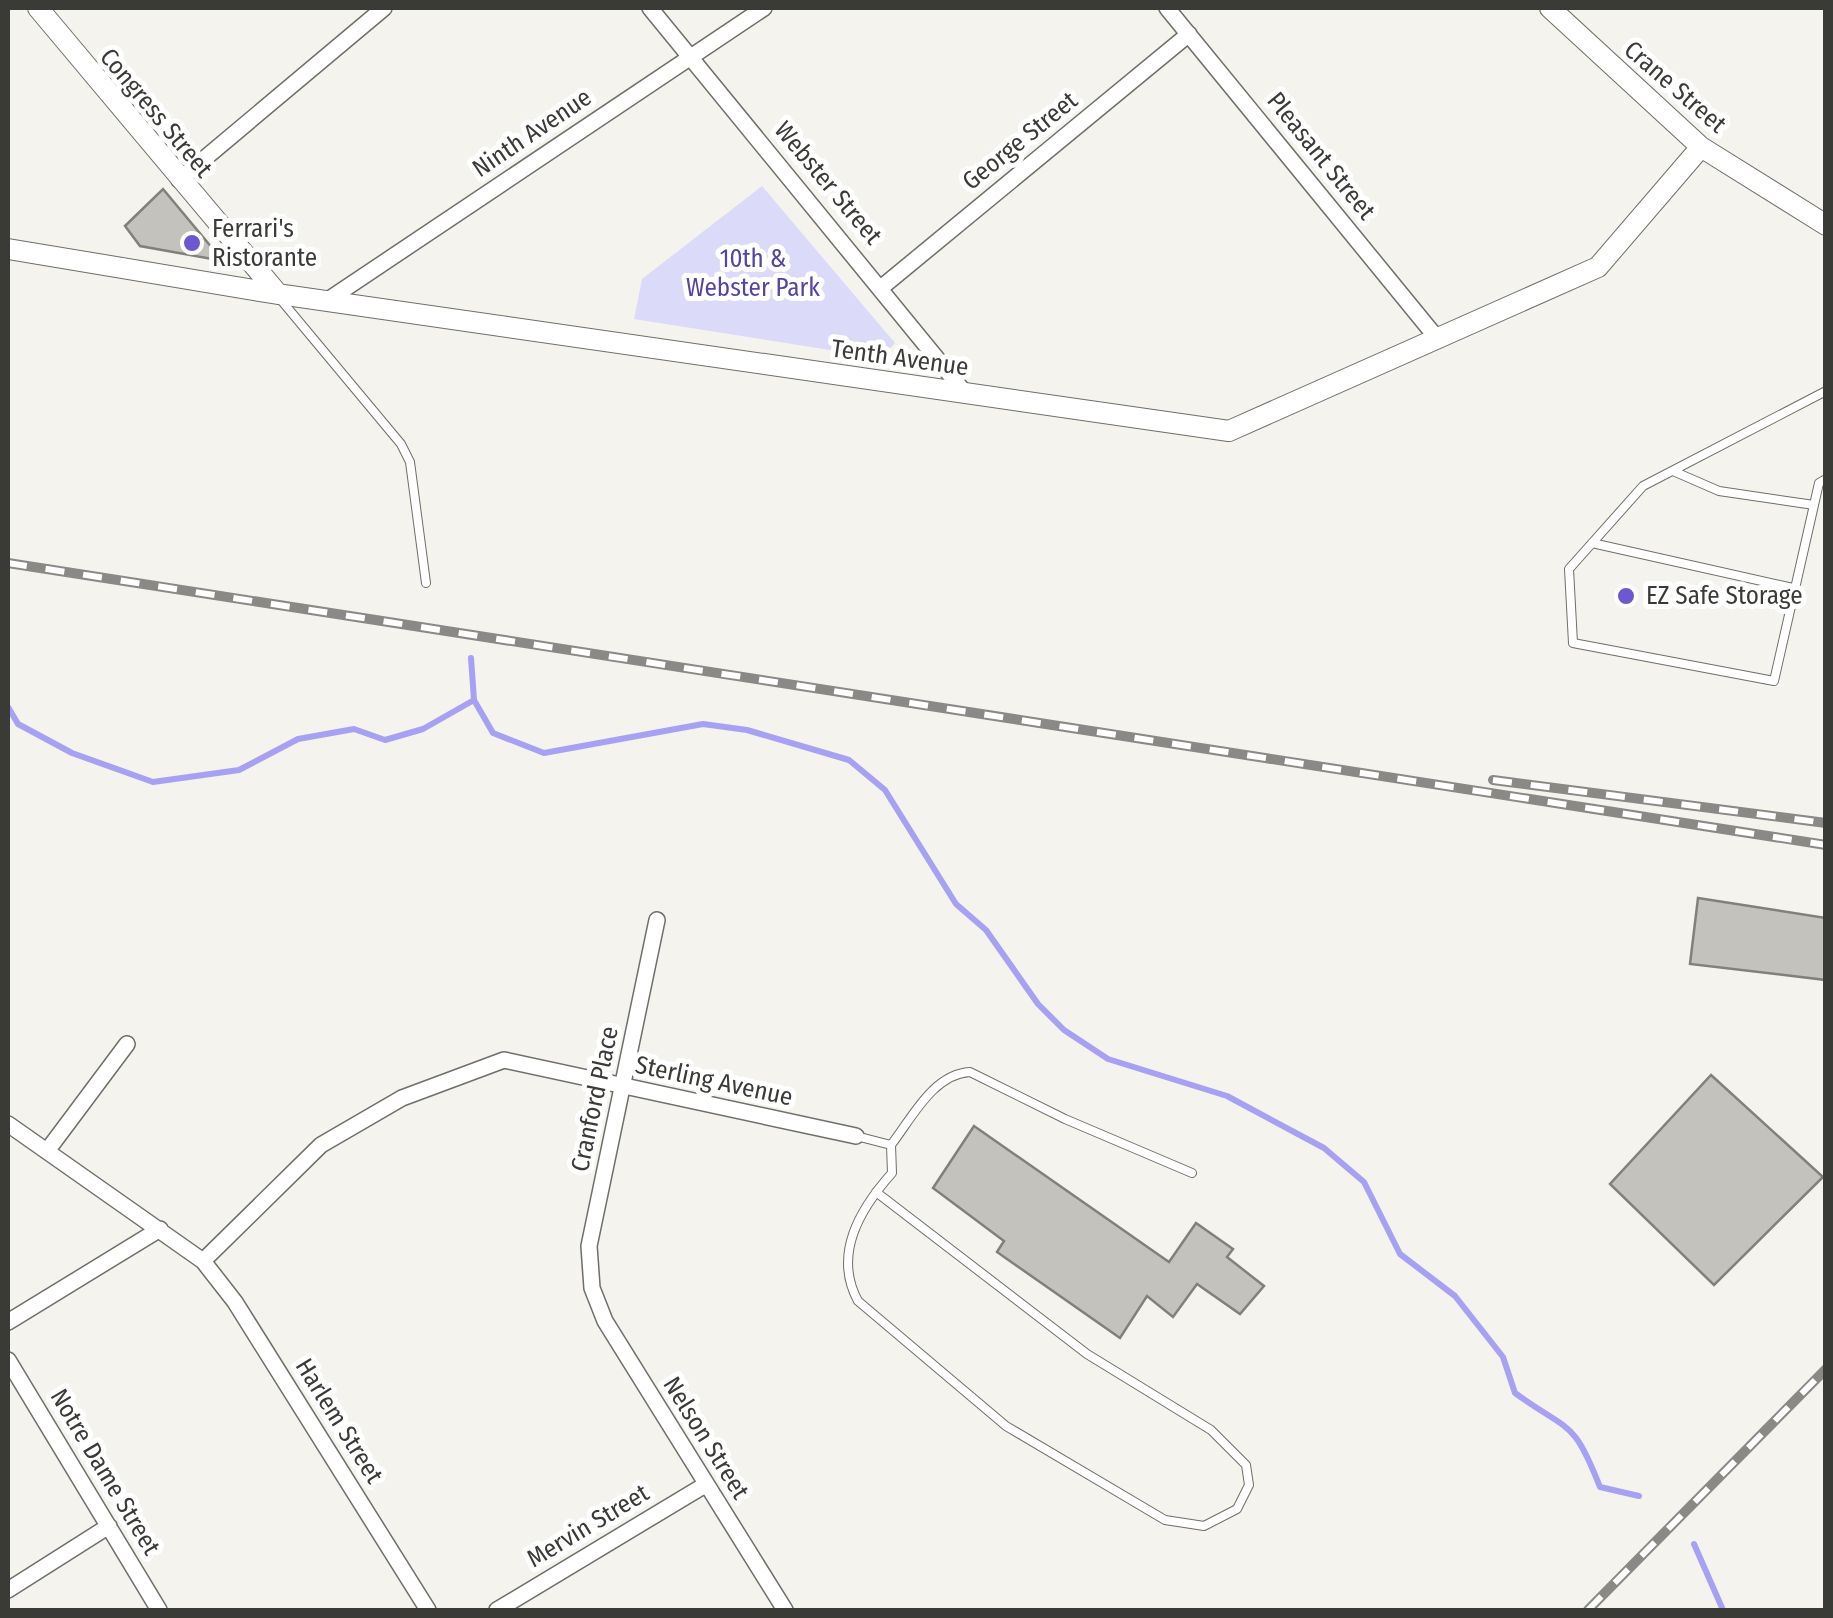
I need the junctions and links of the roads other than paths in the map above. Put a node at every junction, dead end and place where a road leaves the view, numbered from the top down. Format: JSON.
{"nodes":[{"id":1,"x":38,"y":8,"type":"edge"},
{"id":2,"x":384,"y":8,"type":"edge"},
{"id":3,"x":650,"y":8,"type":"edge"},
{"id":4,"x":764,"y":8,"type":"edge"},
{"id":5,"x":1168,"y":8,"type":"edge"},
{"id":6,"x":1550,"y":8,"type":"edge"},
{"id":7,"x":1189,"y":34,"type":"junction"},
{"id":8,"x":690,"y":56,"type":"junction"},
{"id":9,"x":1701,"y":146,"type":"junction"},
{"id":10,"x":178,"y":180,"type":"junction"},
{"id":11,"x":1826,"y":225,"type":"edge"},
{"id":12,"x":8,"y":248,"type":"edge"},
{"id":13,"x":882,"y":287,"type":"junction"},
{"id":14,"x":278,"y":294,"type":"junction"},
{"id":15,"x":328,"y":300,"type":"junction"},
{"id":16,"x":1436,"y":337,"type":"junction"},
{"id":17,"x":1826,"y":390,"type":"edge"},
{"id":18,"x":965,"y":393,"type":"junction"},
{"id":19,"x":1672,"y":471,"type":"junction"},
{"id":20,"x":1826,"y":479,"type":"edge"},
{"id":21,"x":1814,"y":505,"type":"junction"},
{"id":22,"x":1592,"y":543,"type":"junction"},
{"id":23,"x":426,"y":583,"type":"dead end"},
{"id":24,"x":1793,"y":588,"type":"junction"},
{"id":25,"x":657,"y":920,"type":"dead end"},
{"id":26,"x":127,"y":1044,"type":"dead end"},
{"id":27,"x":625,"y":1088,"type":"junction"},
{"id":28,"x":8,"y":1124,"type":"edge"},
{"id":29,"x":856,"y":1136,"type":"joint"},
{"id":30,"x":891,"y":1145,"type":"junction"},
{"id":31,"x":47,"y":1150,"type":"junction"},
{"id":32,"x":1192,"y":1173,"type":"dead end"},
{"id":33,"x":876,"y":1192,"type":"junction"},
{"id":34,"x":160,"y":1228,"type":"junction"},
{"id":35,"x":203,"y":1261,"type":"junction"},
{"id":36,"x":592,"y":1288,"type":"joint"},
{"id":37,"x":8,"y":1322,"type":"edge"},
{"id":38,"x":8,"y":1360,"type":"edge"},
{"id":39,"x":706,"y":1485,"type":"junction"},
{"id":40,"x":109,"y":1526,"type":"junction"},
{"id":41,"x":8,"y":1590,"type":"edge"},
{"id":42,"x":159,"y":1610,"type":"edge"},
{"id":43,"x":428,"y":1610,"type":"edge"},
{"id":44,"x":497,"y":1610,"type":"edge"},
{"id":45,"x":785,"y":1610,"type":"edge"}],
"edges":[{"from":1,"to":10,"type":"street","name":"Congress Street"},
{"from":2,"to":10,"type":"street"},
{"from":3,"to":8,"type":"street","name":"Webster Street"},
{"from":4,"to":8,"type":"street","name":"Ninth Avenue"},
{"from":5,"to":7,"type":"street","name":"Pleasant Street"},
{"from":6,"to":9,"type":"street","name":"Crane Street"},
{"from":7,"to":13,"type":"street","name":"George Street"},
{"from":7,"to":16,"type":"street","name":"Pleasant Street"},
{"from":8,"to":13,"type":"street","name":"Webster Street"},
{"from":8,"to":15,"type":"street","name":"Ninth Avenue"},
{"from":9,"to":11,"type":"street","name":"Crane Street"},
{"from":9,"to":16,"type":"street","name":"Tenth Avenue"},
{"from":10,"to":14,"type":"street","name":"Congress Street"},
{"from":12,"to":14,"type":"street","name":"Tenth Avenue"},
{"from":13,"to":18,"type":"street","name":"Webster Street"},
{"from":14,"to":15,"type":"street","name":"Tenth Avenue"},
{"from":14,"to":23,"type":"lane"},
{"from":15,"to":18,"type":"street","name":"Tenth Avenue"},
{"from":16,"to":18,"type":"street","name":"Tenth Avenue"},
{"from":17,"to":19,"type":"lane"},
{"from":19,"to":21,"type":"lane"},
{"from":19,"to":22,"type":"lane"},
{"from":20,"to":21,"type":"lane"},
{"from":21,"to":24,"type":"lane"},
{"from":22,"to":24,"type":"lane"},
{"from":22,"to":24,"type":"lane"},
{"from":25,"to":27,"type":"street","name":"Cranford Place"},
{"from":26,"to":31,"type":"street"},
{"from":27,"to":29,"type":"street","name":"Sterling Avenue"},
{"from":27,"to":35,"type":"street","name":"Sterling Avenue"},
{"from":27,"to":36,"type":"street","name":"Cranford Place"},
{"from":28,"to":31,"type":"street","name":"Harlem Street"},
{"from":29,"to":30,"type":"lane"},
{"from":30,"to":32,"type":"lane"},
{"from":30,"to":33,"type":"lane"},
{"from":31,"to":34,"type":"street","name":"Harlem Street"},
{"from":33,"to":33,"type":"lane"},
{"from":34,"to":35,"type":"street","name":"Harlem Street"},
{"from":34,"to":37,"type":"street"},
{"from":35,"to":43,"type":"street","name":"Harlem Street"},
{"from":36,"to":39,"type":"street","name":"Nelson Street"},
{"from":38,"to":40,"type":"street","name":"Notre Dame Street"},
{"from":39,"to":44,"type":"street","name":"Mervin Street"},
{"from":39,"to":45,"type":"street","name":"Nelson Street"},
{"from":40,"to":41,"type":"street"},
{"from":40,"to":42,"type":"street","name":"Notre Dame Street"}]}
